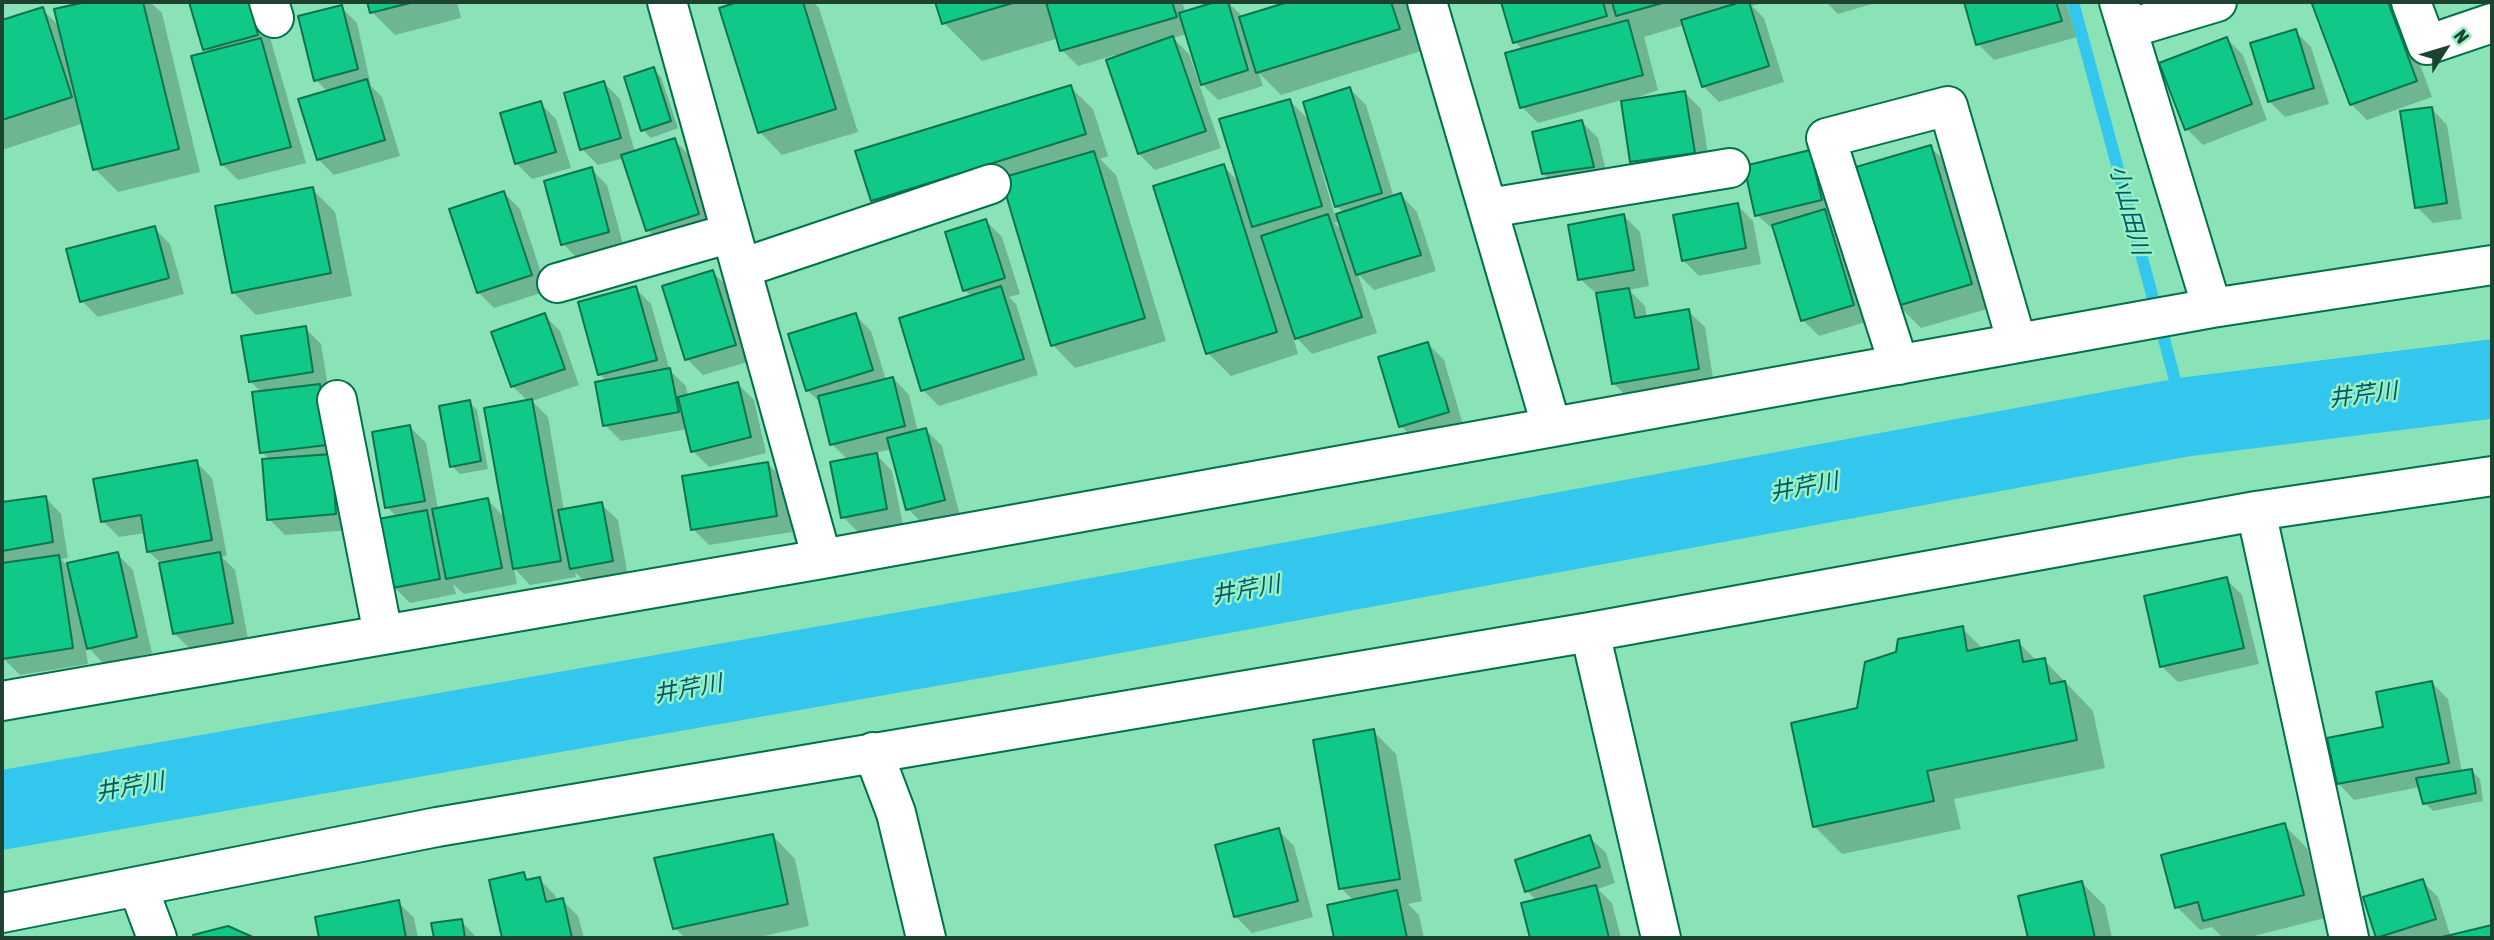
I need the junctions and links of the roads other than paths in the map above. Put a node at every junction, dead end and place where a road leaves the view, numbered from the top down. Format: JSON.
{"nodes":[{"id":1,"x":667,"y":2,"type":"edge"},
{"id":2,"x":1427,"y":2,"type":"edge"},
{"id":3,"x":2217,"y":2,"type":"edge"},
{"id":4,"x":2412,"y":2,"type":"edge"},
{"id":5,"x":2123,"y":15,"type":"edge"},
{"id":6,"x":2492,"y":23,"type":"edge"},
{"id":7,"x":1730,"y":168,"type":"dead end"},
{"id":8,"x":991,"y":184,"type":"dead end"},
{"id":9,"x":1489,"y":208,"type":"junction"},
{"id":10,"x":737,"y":250,"type":"junction"},
{"id":11,"x":2492,"y":265,"type":"edge"},
{"id":12,"x":557,"y":283,"type":"dead end"},
{"id":13,"x":2212,"y":307,"type":"junction"},
{"id":14,"x":2017,"y":343,"type":"junction"},
{"id":15,"x":1899,"y":365,"type":"junction"},
{"id":16,"x":337,"y":400,"type":"dead end"},
{"id":17,"x":1551,"y":425,"type":"junction"},
{"id":18,"x":2492,"y":476,"type":"edge"},
{"id":19,"x":2256,"y":511,"type":"junction"},
{"id":20,"x":822,"y":559,"type":"junction"},
{"id":21,"x":1590,"y":632,"type":"junction"},
{"id":22,"x":383,"y":634,"type":"junction"},
{"id":23,"x":2,"y":701,"type":"edge"},
{"id":24,"x":873,"y":752,"type":"junction"},
{"id":25,"x":138,"y":887,"type":"junction"},
{"id":26,"x":2,"y":913,"type":"edge"},
{"id":27,"x":157,"y":938,"type":"edge"},
{"id":28,"x":926,"y":938,"type":"edge"},
{"id":29,"x":1661,"y":938,"type":"edge"},
{"id":30,"x":2349,"y":938,"type":"edge"}],
"edges":[{"from":1,"to":10,"type":"street"},
{"from":2,"to":9,"type":"street"},
{"from":3,"to":5,"type":"street"},
{"from":4,"to":6,"type":"street"},
{"from":5,"to":13,"type":"street"},
{"from":7,"to":9,"type":"street"},
{"from":8,"to":10,"type":"street"},
{"from":9,"to":17,"type":"street"},
{"from":10,"to":12,"type":"street"},
{"from":10,"to":20,"type":"street"},
{"from":11,"to":13,"type":"street"},
{"from":13,"to":14,"type":"street"},
{"from":14,"to":15,"type":"street"},
{"from":14,"to":15,"type":"street"},
{"from":15,"to":17,"type":"street"},
{"from":16,"to":22,"type":"street"},
{"from":17,"to":20,"type":"street"},
{"from":18,"to":19,"type":"street"},
{"from":19,"to":21,"type":"street"},
{"from":19,"to":30,"type":"street"},
{"from":20,"to":22,"type":"street"},
{"from":21,"to":24,"type":"street"},
{"from":21,"to":29,"type":"street"},
{"from":22,"to":23,"type":"street"},
{"from":24,"to":25,"type":"street"},
{"from":24,"to":28,"type":"street"},
{"from":25,"to":26,"type":"street"},
{"from":25,"to":27,"type":"street"}]}
